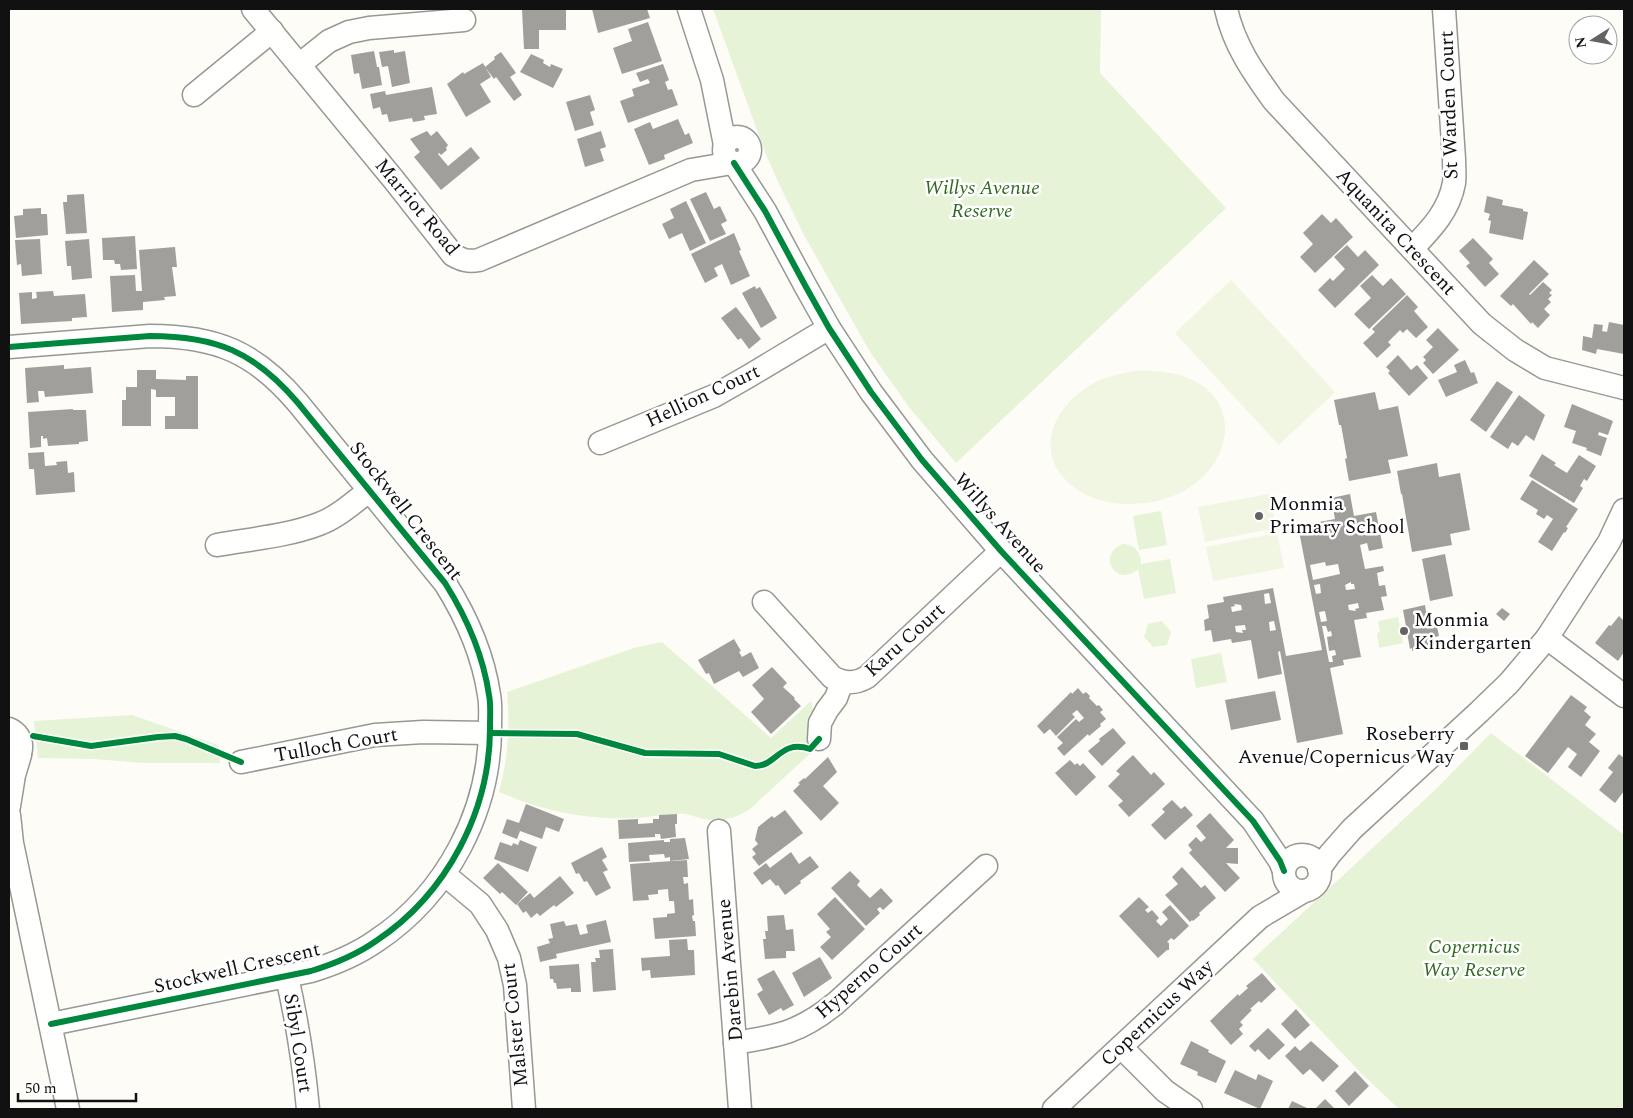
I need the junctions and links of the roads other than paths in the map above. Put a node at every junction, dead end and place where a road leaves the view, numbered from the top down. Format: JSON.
{"nodes":[{"id":1,"x":253,"y":9,"type":"edge"},
{"id":2,"x":689,"y":9,"type":"edge"},
{"id":3,"x":1226,"y":9,"type":"edge"},
{"id":4,"x":1444,"y":9,"type":"edge"},
{"id":5,"x":464,"y":20,"type":"dead end"},
{"id":6,"x":272,"y":31,"type":"junction"},
{"id":7,"x":300,"y":65,"type":"junction"},
{"id":8,"x":194,"y":95,"type":"dead end"},
{"id":9,"x":735,"y":151,"type":"junction"},
{"id":10,"x":1412,"y":249,"type":"junction"},
{"id":11,"x":829,"y":328,"type":"junction"},
{"id":12,"x":9,"y":347,"type":"edge"},
{"id":13,"x":1624,"y":388,"type":"edge"},
{"id":14,"x":600,"y":442,"type":"dead end"},
{"id":15,"x":370,"y":490,"type":"junction"},
{"id":16,"x":1624,"y":510,"type":"edge"},
{"id":17,"x":217,"y":545,"type":"dead end"},
{"id":18,"x":1001,"y":551,"type":"junction"},
{"id":19,"x":764,"y":602,"type":"dead end"},
{"id":20,"x":1547,"y":638,"type":"junction"},
{"id":21,"x":842,"y":682,"type":"junction"},
{"id":22,"x":1624,"y":696,"type":"edge"},
{"id":23,"x":11,"y":725,"type":"edge"},
{"id":24,"x":490,"y":733,"type":"junction"},
{"id":25,"x":819,"y":739,"type":"dead end"},
{"id":26,"x":14,"y":760,"type":"edge"},
{"id":27,"x":242,"y":762,"type":"dead end"},
{"id":28,"x":9,"y":806,"type":"edge"},
{"id":29,"x":9,"y":815,"type":"edge"},
{"id":30,"x":1253,"y":821,"type":"junction"},
{"id":31,"x":719,"y":830,"type":"dead end"},
{"id":32,"x":1309,"y":860,"type":"junction"},
{"id":33,"x":987,"y":864,"type":"dead end"},
{"id":34,"x":444,"y":874,"type":"junction"},
{"id":35,"x":1284,"y":874,"type":"junction"},
{"id":36,"x":1304,"y":891,"type":"junction"},
{"id":37,"x":1260,"y":918,"type":"junction"},
{"id":38,"x":287,"y":977,"type":"junction"},
{"id":39,"x":51,"y":1024,"type":"junction"},
{"id":40,"x":736,"y":1043,"type":"junction"},
{"id":41,"x":1121,"y":1047,"type":"junction"},
{"id":42,"x":68,"y":1109,"type":"edge"},
{"id":43,"x":308,"y":1109,"type":"edge"},
{"id":44,"x":524,"y":1109,"type":"edge"},
{"id":45,"x":740,"y":1109,"type":"edge"},
{"id":46,"x":1054,"y":1109,"type":"edge"},
{"id":47,"x":1190,"y":1109,"type":"edge"}],
"edges":[{"from":1,"to":6,"type":"street","name":"Marriot Road"},
{"from":2,"to":9,"type":"street","name":"Willys Avenue"},
{"from":3,"to":10,"type":"street","name":"Aquanita Crescent"},
{"from":4,"to":10,"type":"street","name":"St Warden Court"},
{"from":5,"to":7,"type":"street"},
{"from":6,"to":7,"type":"street","name":"Marriot Road"},
{"from":6,"to":8,"type":"street"},
{"from":7,"to":9,"type":"street","name":"Marriot Road"},
{"from":9,"to":11,"type":"street","name":"Willys Avenue"},
{"from":10,"to":13,"type":"street","name":"Aquanita Crescent"},
{"from":11,"to":14,"type":"street","name":"Hellion Court"},
{"from":11,"to":18,"type":"street","name":"Willys Avenue"},
{"from":12,"to":15,"type":"street","name":"Stockwell Crescent"},
{"from":15,"to":17,"type":"street"},
{"from":15,"to":24,"type":"street","name":"Stockwell Crescent"},
{"from":16,"to":20,"type":"street"},
{"from":18,"to":21,"type":"street","name":"Karu Court"},
{"from":18,"to":30,"type":"street","name":"Willys Avenue"},
{"from":19,"to":21,"type":"street","name":"Karu Court"},
{"from":20,"to":22,"type":"street"},
{"from":20,"to":32,"type":"street"},
{"from":21,"to":25,"type":"street"},
{"from":23,"to":26,"type":"street"},
{"from":24,"to":27,"type":"street","name":"Tulloch Court"},
{"from":24,"to":34,"type":"street","name":"Stockwell Crescent"},
{"from":26,"to":28,"type":"street"},
{"from":29,"to":39,"type":"street"},
{"from":30,"to":32,"type":"street","name":"Willys Avenue"},
{"from":30,"to":35,"type":"street","name":"Willys Avenue"},
{"from":31,"to":40,"type":"street","name":"Darebin Avenue"},
{"from":32,"to":35,"type":"street"},
{"from":32,"to":36,"type":"street"},
{"from":33,"to":40,"type":"street","name":"Hyperno Court"},
{"from":34,"to":38,"type":"street","name":"Stockwell Crescent"},
{"from":34,"to":44,"type":"street","name":"Malster Court"},
{"from":35,"to":36,"type":"street"},
{"from":35,"to":37,"type":"street","name":"Copernicus Way"},
{"from":36,"to":37,"type":"street","name":"Copernicus Way"},
{"from":37,"to":41,"type":"street","name":"Copernicus Way"},
{"from":38,"to":39,"type":"street","name":"Stockwell Crescent"},
{"from":38,"to":43,"type":"street","name":"Sibyl Court"},
{"from":39,"to":42,"type":"street"},
{"from":40,"to":45,"type":"street","name":"Darebin Avenue"},
{"from":41,"to":46,"type":"street","name":"Copernicus Way"},
{"from":41,"to":47,"type":"street"}]}
